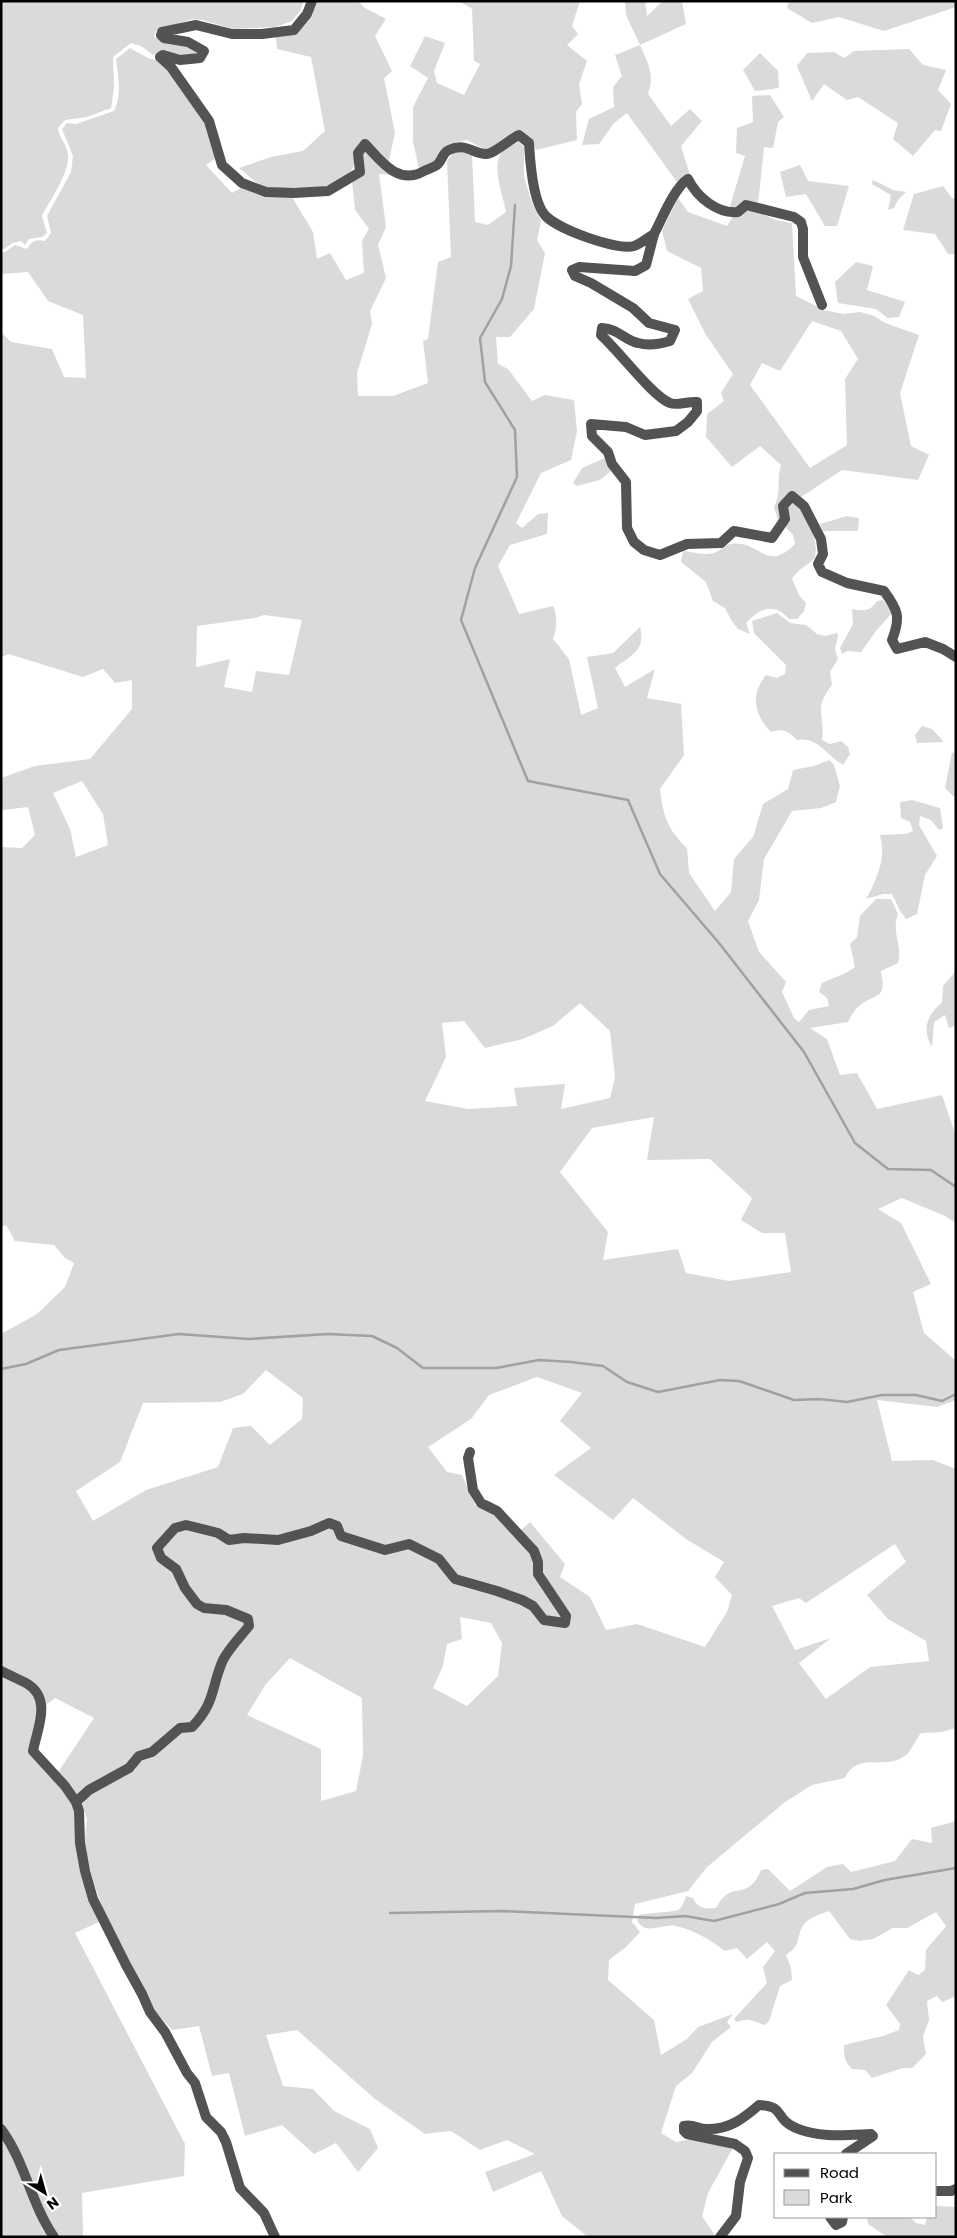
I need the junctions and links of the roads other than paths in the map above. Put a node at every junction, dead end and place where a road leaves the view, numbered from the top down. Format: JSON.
{"nodes":[{"id":1,"x":312,"y":1,"type":"edge"},
{"id":2,"x":654,"y":234,"type":"junction"},
{"id":3,"x":822,"y":305,"type":"dead end"},
{"id":4,"x":956,"y":657,"type":"edge"},
{"id":5,"x":470,"y":1452,"type":"dead end"},
{"id":6,"x":1,"y":1671,"type":"edge"},
{"id":7,"x":76,"y":1802,"type":"junction"},
{"id":8,"x":1,"y":2129,"type":"edge"},
{"id":9,"x":847,"y":2153,"type":"edge"},
{"id":10,"x":956,"y":2189,"type":"edge"},
{"id":11,"x":937,"y":2191,"type":"edge"},
{"id":12,"x":831,"y":2218,"type":"edge"},
{"id":13,"x":843,"y":2218,"type":"edge"},
{"id":14,"x":54,"y":2237,"type":"edge"},
{"id":15,"x":275,"y":2237,"type":"edge"},
{"id":16,"x":720,"y":2237,"type":"edge"}],
"edges":[{"from":1,"to":2,"type":"street"},
{"from":2,"to":3,"type":"street"},
{"from":2,"to":4,"type":"street"},
{"from":5,"to":7,"type":"street"},
{"from":6,"to":7,"type":"street"},
{"from":7,"to":15,"type":"street"},
{"from":8,"to":14,"type":"street"},
{"from":9,"to":16,"type":"street"},
{"from":10,"to":11,"type":"street"},
{"from":12,"to":13,"type":"street"}]}
